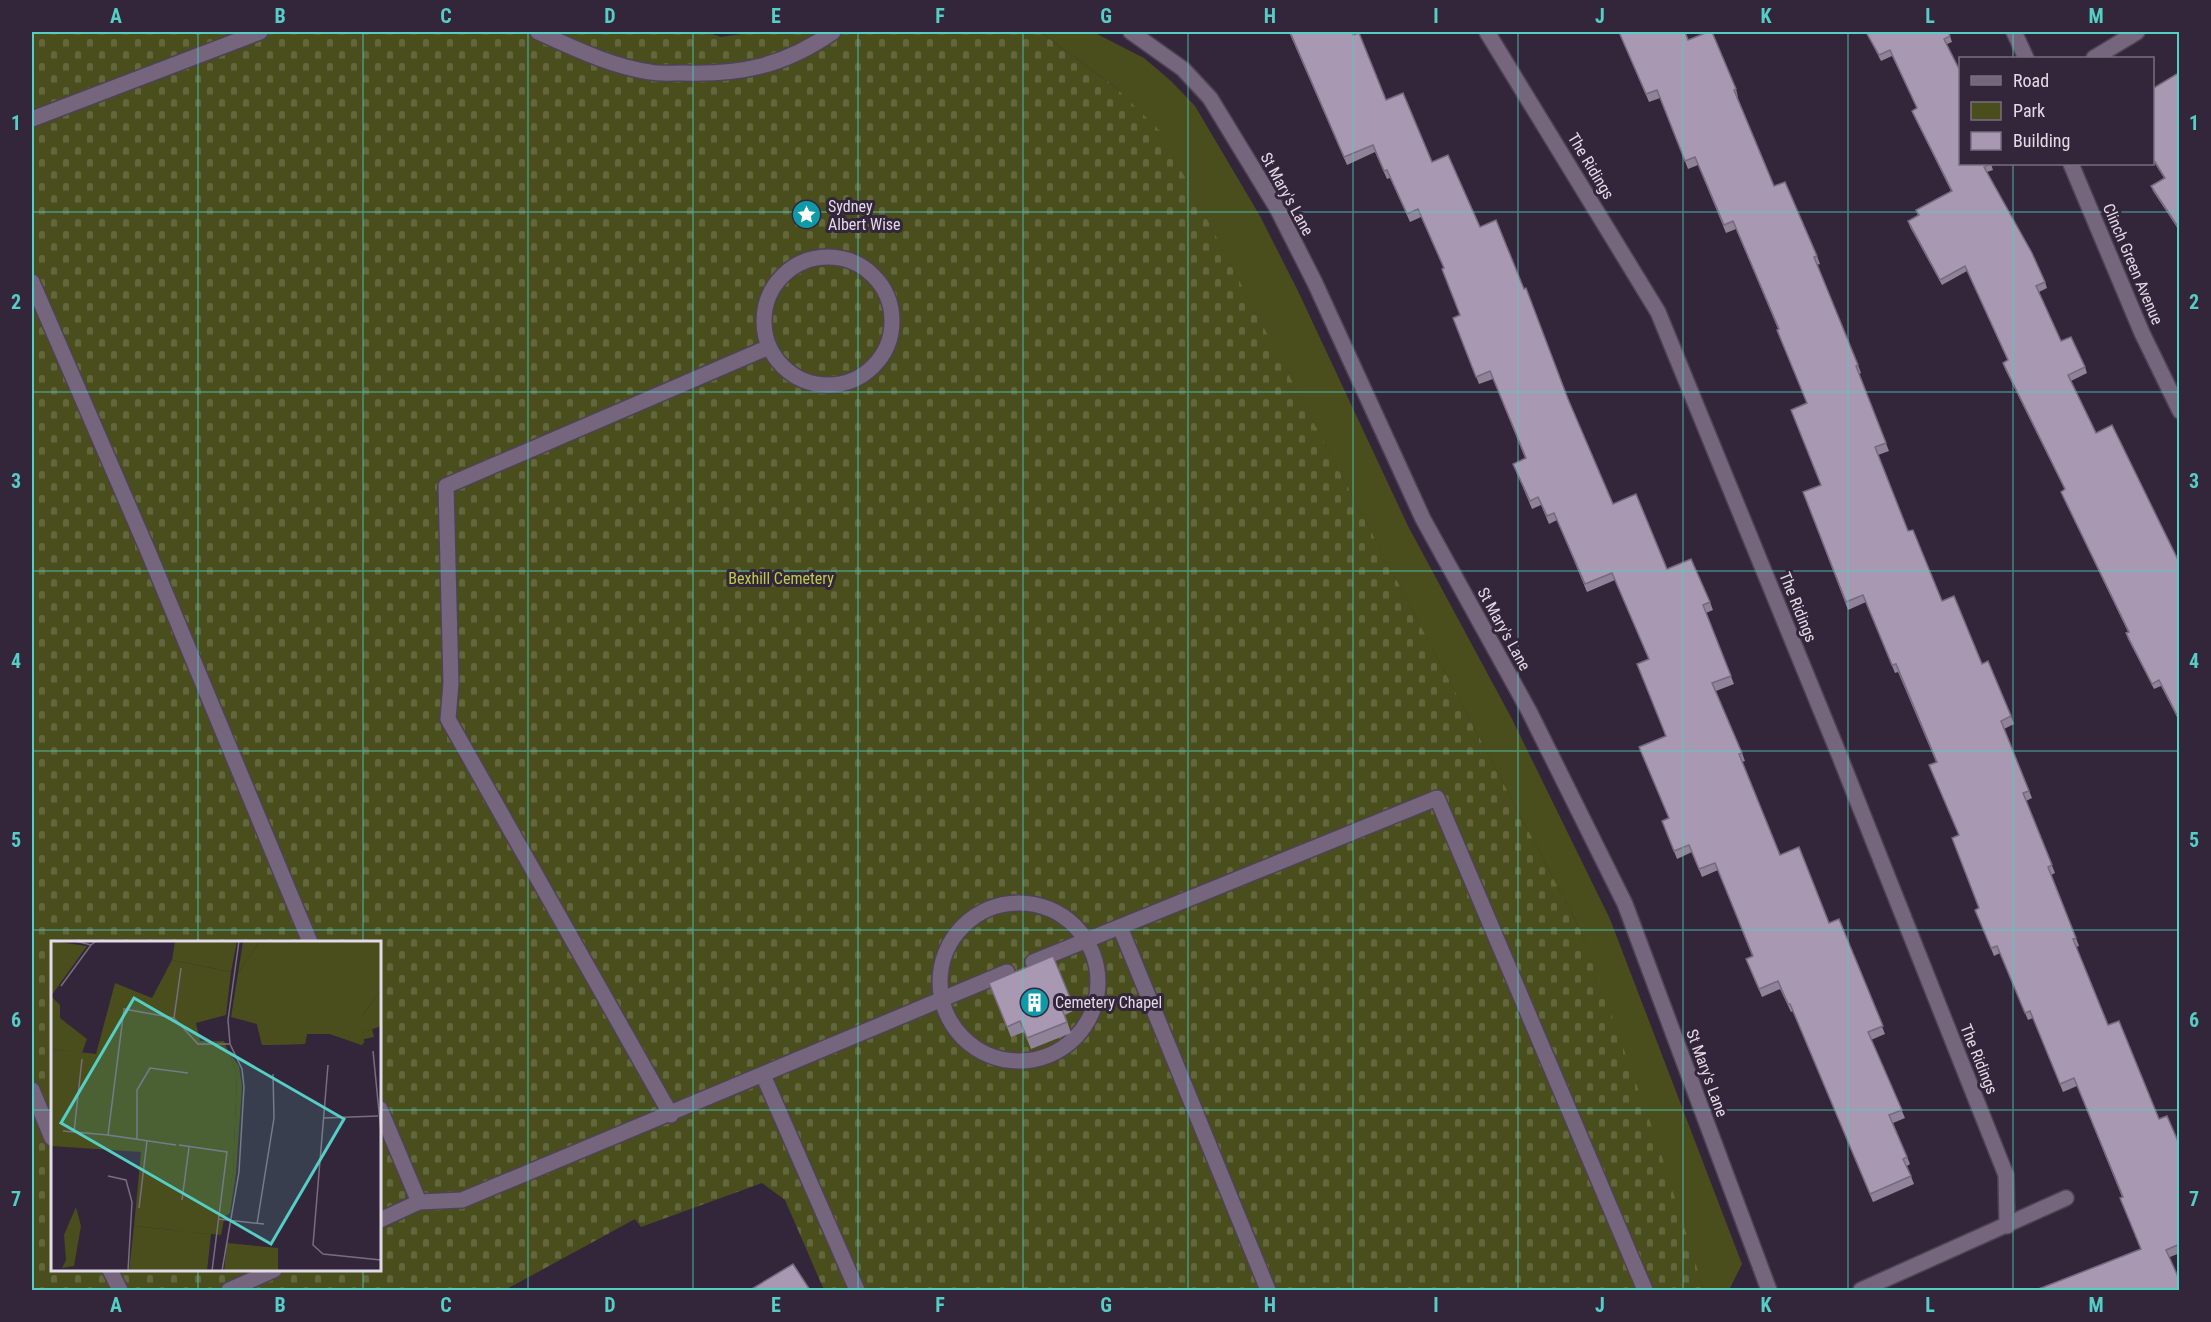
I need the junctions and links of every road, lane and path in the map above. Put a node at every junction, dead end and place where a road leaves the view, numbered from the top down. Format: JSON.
{"nodes":[{"id":1,"x":260,"y":32,"type":"edge"},
{"id":2,"x":538,"y":32,"type":"edge"},
{"id":3,"x":832,"y":32,"type":"edge"},
{"id":4,"x":1131,"y":32,"type":"edge"},
{"id":5,"x":1487,"y":32,"type":"edge"},
{"id":6,"x":2014,"y":32,"type":"edge"},
{"id":7,"x":2137,"y":32,"type":"edge"},
{"id":8,"x":2026,"y":57,"type":"edge"},
{"id":9,"x":2096,"y":57,"type":"edge"},
{"id":10,"x":32,"y":119,"type":"edge"},
{"id":11,"x":2071,"y":165,"type":"edge"},
{"id":12,"x":32,"y":282,"type":"edge"},
{"id":13,"x":769,"y":347,"type":"junction"},
{"id":14,"x":2180,"y":411,"type":"edge"},
{"id":15,"x":1120,"y":927,"type":"junction"},
{"id":16,"x":1088,"y":939,"type":"junction"},
{"id":17,"x":310,"y":941,"type":"edge"},
{"id":18,"x":1033,"y":962,"type":"edge"},
{"id":19,"x":1007,"y":972,"type":"dead end"},
{"id":20,"x":940,"y":1000,"type":"junction"},
{"id":21,"x":763,"y":1075,"type":"junction"},
{"id":22,"x":32,"y":1090,"type":"edge"},
{"id":23,"x":381,"y":1111,"type":"edge"},
{"id":24,"x":671,"y":1114,"type":"junction"},
{"id":25,"x":51,"y":1136,"type":"edge"},
{"id":26,"x":2066,"y":1198,"type":"dead end"},
{"id":27,"x":419,"y":1202,"type":"junction"},
{"id":28,"x":381,"y":1220,"type":"edge"},
{"id":29,"x":2007,"y":1226,"type":"junction"},
{"id":30,"x":111,"y":1271,"type":"edge"},
{"id":31,"x":270,"y":1271,"type":"edge"},
{"id":32,"x":120,"y":1290,"type":"edge"},
{"id":33,"x":229,"y":1290,"type":"edge"},
{"id":34,"x":857,"y":1290,"type":"edge"},
{"id":35,"x":1268,"y":1290,"type":"edge"},
{"id":36,"x":1645,"y":1290,"type":"edge"},
{"id":37,"x":1768,"y":1290,"type":"edge"},
{"id":38,"x":1862,"y":1290,"type":"edge"}],
"edges":[{"from":1,"to":10,"type":"street"},
{"from":2,"to":3,"type":"street"},
{"from":4,"to":37,"type":"street","name":"St Mary's Lane"},
{"from":5,"to":29,"type":"street","name":"The Ridings"},
{"from":6,"to":8,"type":"street"},
{"from":7,"to":9,"type":"street"},
{"from":11,"to":14,"type":"street","name":"Clinch Green Avenue"},
{"from":12,"to":17,"type":"street"},
{"from":13,"to":13,"type":"street"},
{"from":13,"to":24,"type":"street"},
{"from":15,"to":16,"type":"street"},
{"from":15,"to":35,"type":"street"},
{"from":15,"to":36,"type":"street"},
{"from":16,"to":18,"type":"street"},
{"from":16,"to":20,"type":"street"},
{"from":16,"to":20,"type":"street"},
{"from":19,"to":20,"type":"street"},
{"from":20,"to":21,"type":"street"},
{"from":21,"to":24,"type":"street"},
{"from":21,"to":34,"type":"street"},
{"from":22,"to":25,"type":"street"},
{"from":23,"to":27,"type":"street"},
{"from":24,"to":27,"type":"street"},
{"from":26,"to":29,"type":"street"},
{"from":27,"to":28,"type":"street"},
{"from":29,"to":38,"type":"street"},
{"from":30,"to":32,"type":"street"},
{"from":31,"to":33,"type":"street"}]}
